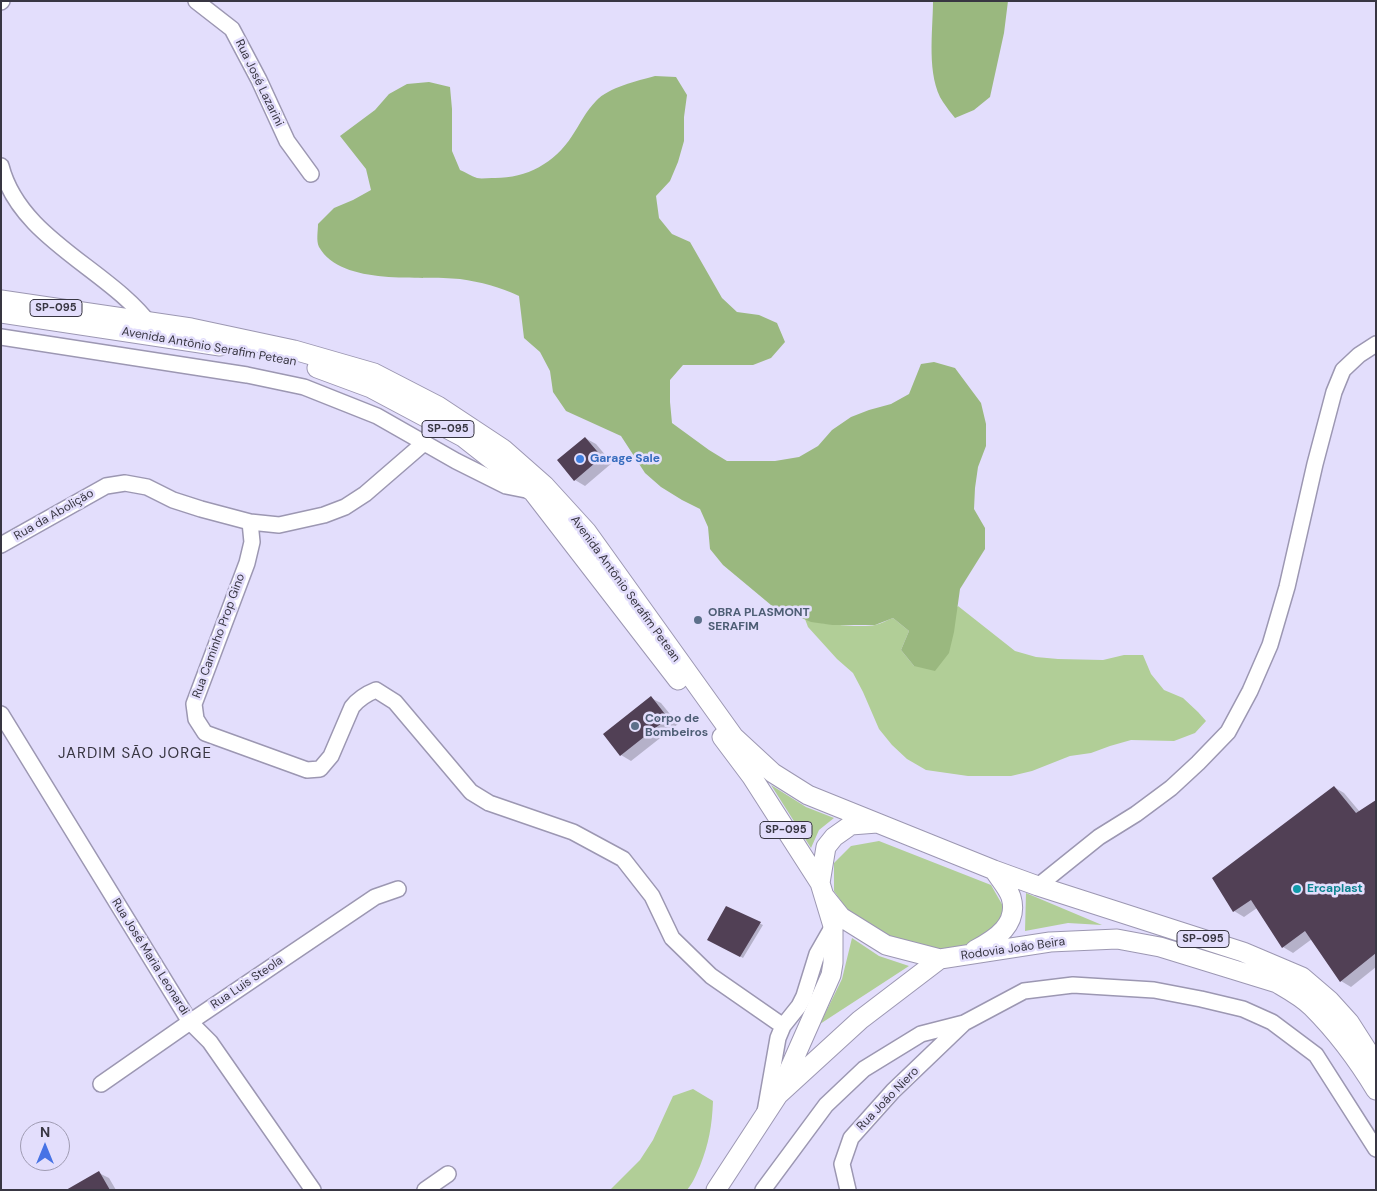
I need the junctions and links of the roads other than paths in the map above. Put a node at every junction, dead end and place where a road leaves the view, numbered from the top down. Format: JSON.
{"nodes":[{"id":1,"x":196,"y":1,"type":"edge"},
{"id":2,"x":1,"y":166,"type":"edge"},
{"id":3,"x":312,"y":174,"type":"dead end"},
{"id":4,"x":110,"y":286,"type":"junction"},
{"id":5,"x":1,"y":300,"type":"edge"},
{"id":6,"x":1,"y":313,"type":"edge"},
{"id":7,"x":110,"y":316,"type":"junction"},
{"id":8,"x":154,"y":329,"type":"junction"},
{"id":9,"x":1,"y":337,"type":"edge"},
{"id":10,"x":1376,"y":344,"type":"edge"},
{"id":11,"x":424,"y":444,"type":"junction"},
{"id":12,"x":532,"y":492,"type":"junction"},
{"id":13,"x":250,"y":522,"type":"junction"},
{"id":14,"x":1,"y":545,"type":"edge"},
{"id":15,"x":1,"y":714,"type":"edge"},
{"id":16,"x":752,"y":777,"type":"joint"},
{"id":17,"x":882,"y":823,"type":"junction"},
{"id":18,"x":994,"y":870,"type":"junction"},
{"id":19,"x":1038,"y":886,"type":"junction"},
{"id":20,"x":398,"y":889,"type":"dead end"},
{"id":21,"x":822,"y":890,"type":"junction"},
{"id":22,"x":833,"y":926,"type":"junction"},
{"id":23,"x":965,"y":955,"type":"junction"},
{"id":24,"x":940,"y":959,"type":"junction"},
{"id":25,"x":190,"y":1022,"type":"junction"},
{"id":26,"x":964,"y":1023,"type":"junction"},
{"id":27,"x":783,"y":1026,"type":"junction"},
{"id":28,"x":1376,"y":1064,"type":"edge"},
{"id":29,"x":101,"y":1084,"type":"dead end"},
{"id":30,"x":1376,"y":1090,"type":"edge"},
{"id":31,"x":778,"y":1095,"type":"junction"},
{"id":32,"x":765,"y":1114,"type":"junction"},
{"id":33,"x":1376,"y":1149,"type":"edge"},
{"id":34,"x":448,"y":1174,"type":"dead end"},
{"id":35,"x":313,"y":1190,"type":"edge"},
{"id":36,"x":425,"y":1190,"type":"edge"},
{"id":37,"x":716,"y":1190,"type":"edge"},
{"id":38,"x":762,"y":1190,"type":"edge"},
{"id":39,"x":848,"y":1190,"type":"edge"}],
"edges":[{"from":1,"to":3,"type":"street","name":"Rua José Lazarini"},
{"from":2,"to":4,"type":"street"},
{"from":4,"to":7,"type":"street"},
{"from":4,"to":8,"type":"street"},
{"from":5,"to":7,"type":"main road","name":"Avenida Antônio Serafim Petean","number":"SP-095"},
{"from":6,"to":8,"type":"main road","name":"Avenida Antônio Serafim Petean","number":"SP-095"},
{"from":7,"to":8,"type":"main road","name":"Avenida Antônio Serafim Petean","number":"SP-095"},
{"from":8,"to":12,"type":"main road","name":"Avenida Antônio Serafim Petean","number":"SP-095"},
{"from":8,"to":17,"type":"main road","name":"Avenida Antônio Serafim Petean","number":"SP-095"},
{"from":9,"to":11,"type":"street","name":"Avenida Antônio Serafim Petean"},
{"from":10,"to":19,"type":"street"},
{"from":11,"to":12,"type":"street","name":"Avenida Antônio Serafim Petean"},
{"from":11,"to":13,"type":"street"},
{"from":12,"to":16,"type":"main road","name":"Avenida Antônio Serafim Petean","number":"SP-095"},
{"from":13,"to":14,"type":"street","name":"Rua da Abolição"},
{"from":13,"to":27,"type":"street","name":"Rua Caminho Prop Gino"},
{"from":15,"to":25,"type":"street","name":"Rua José Maria Leonardi"},
{"from":16,"to":21,"type":"main road","name":"Rodovia João Beira","number":"SP-095"},
{"from":17,"to":18,"type":"main road","number":"SP-095"},
{"from":17,"to":21,"type":"main road"},
{"from":18,"to":19,"type":"main road","number":"SP-095"},
{"from":18,"to":23,"type":"main road"},
{"from":19,"to":28,"type":"main road","number":"SP-095"},
{"from":20,"to":25,"type":"street","name":"Rua Luis Steola"},
{"from":21,"to":22,"type":"main road"},
{"from":21,"to":24,"type":"main road","name":"Rodovia João Beira","number":"SP-095"},
{"from":22,"to":27,"type":"street"},
{"from":22,"to":31,"type":"main road"},
{"from":23,"to":24,"type":"main road","name":"Rodovia João Beira","number":"SP-095"},
{"from":23,"to":30,"type":"main road","name":"Rodovia João Beira","number":"SP-095"},
{"from":24,"to":31,"type":"main road"},
{"from":25,"to":29,"type":"street","name":"Rua Luis Steola"},
{"from":25,"to":35,"type":"street","name":"Rua José Maria Leonardi"},
{"from":26,"to":33,"type":"street"},
{"from":26,"to":38,"type":"street"},
{"from":26,"to":39,"type":"street","name":"Rua João Niero"},
{"from":27,"to":32,"type":"street"},
{"from":31,"to":32,"type":"main road"},
{"from":32,"to":37,"type":"main road"},
{"from":34,"to":36,"type":"street"}]}
